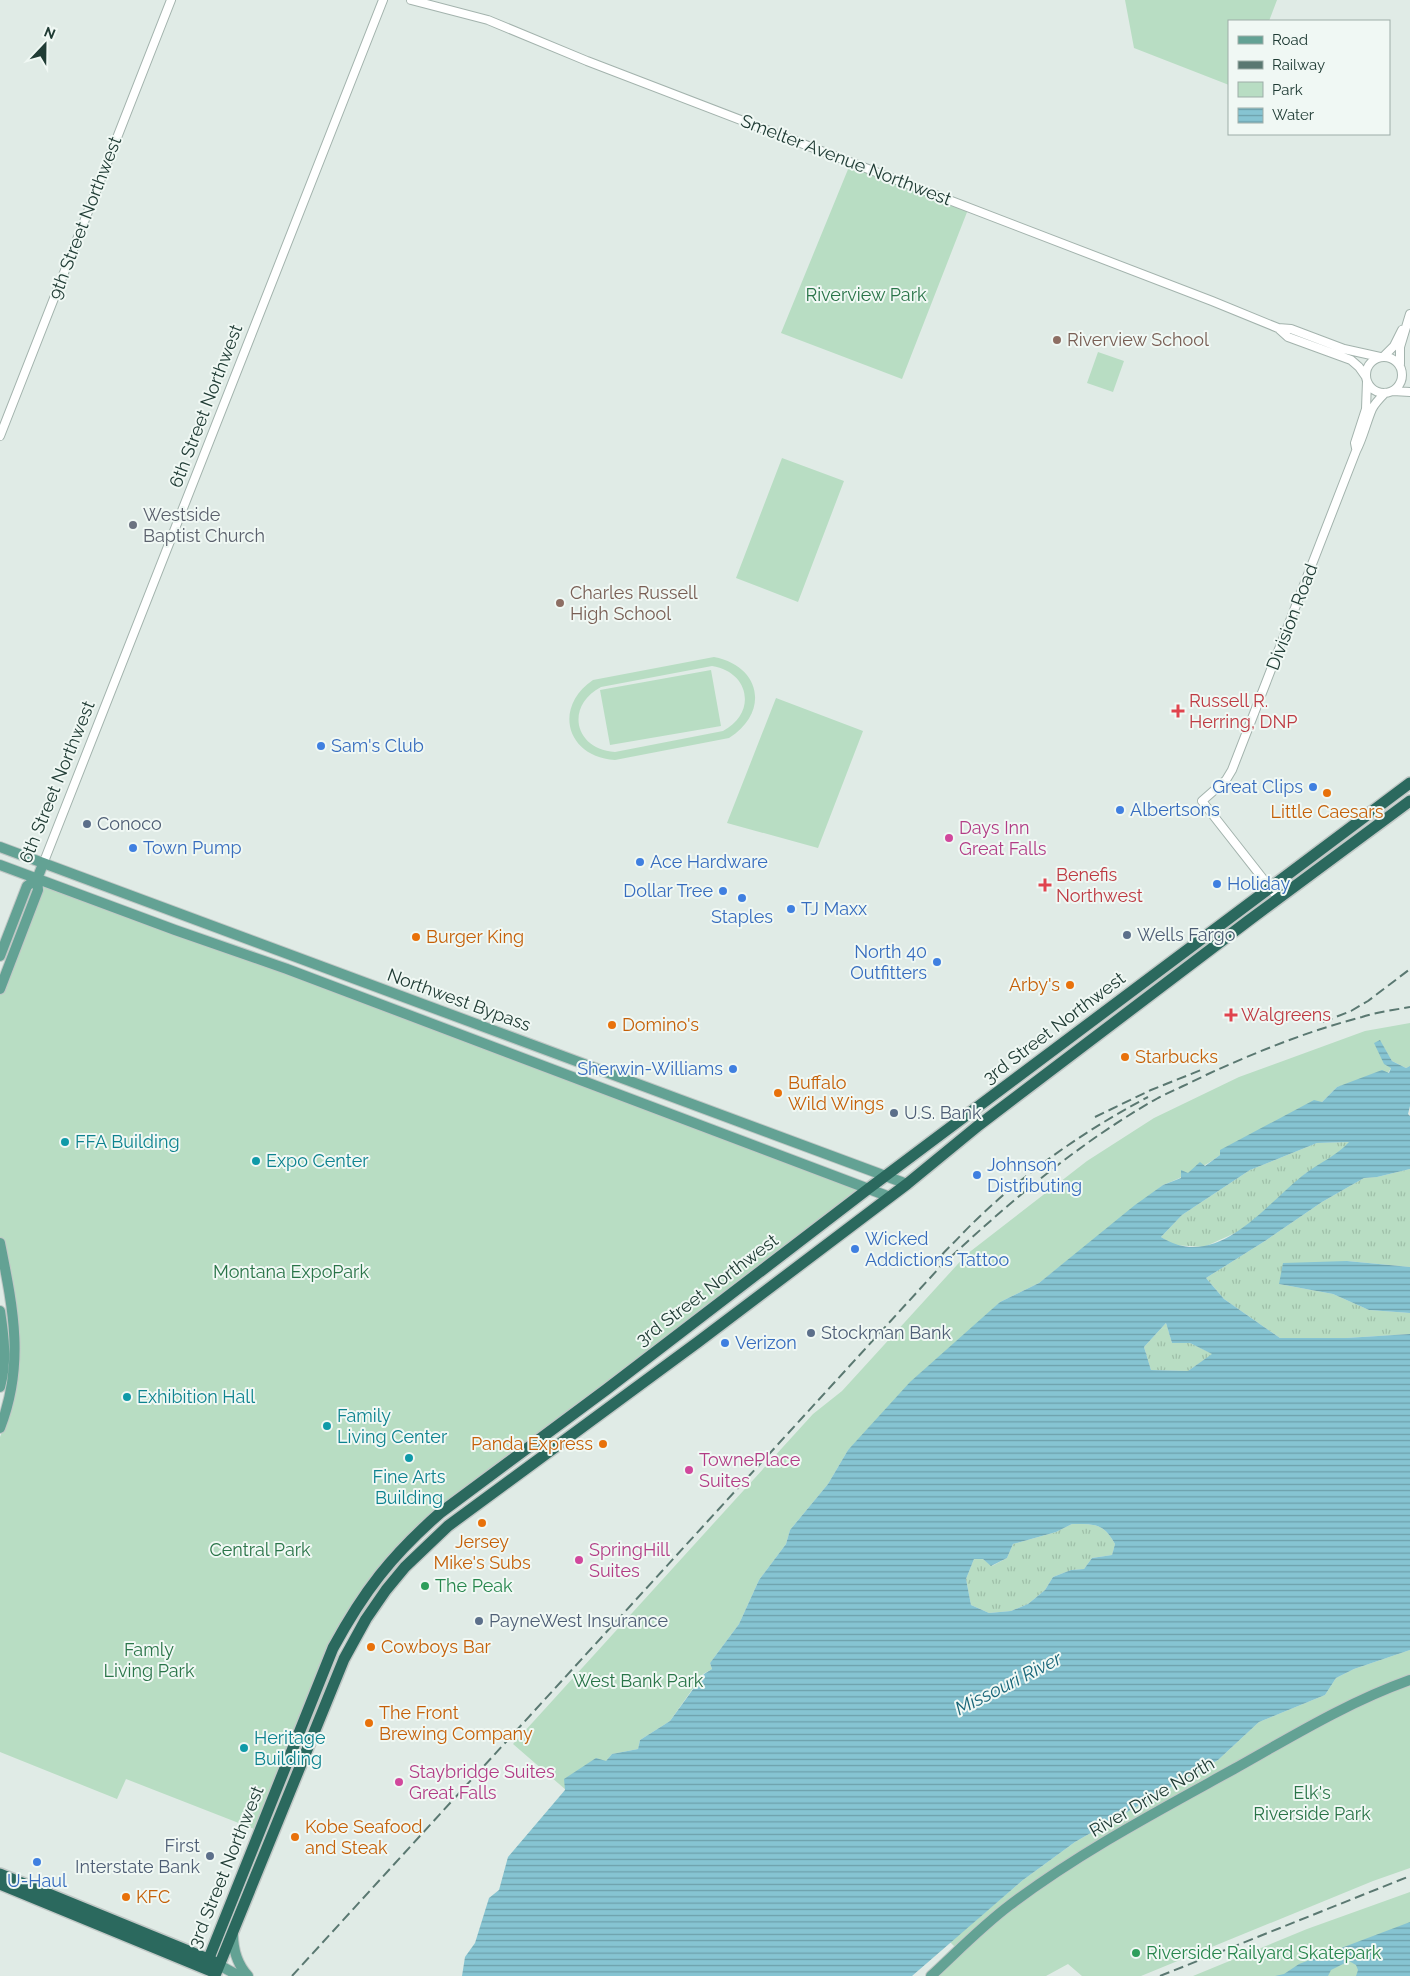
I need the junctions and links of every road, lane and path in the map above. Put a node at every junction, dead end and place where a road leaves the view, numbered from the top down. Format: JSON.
{"nodes":[{"id":1,"x":171,"y":0,"type":"edge"},
{"id":2,"x":382,"y":0,"type":"edge"},
{"id":3,"x":411,"y":0,"type":"edge"},
{"id":4,"x":1410,"y":314,"type":"edge"},
{"id":5,"x":1406,"y":324,"type":"junction"},
{"id":6,"x":1278,"y":328,"type":"junction"},
{"id":7,"x":1382,"y":357,"type":"junction"},
{"id":8,"x":1400,"y":364,"type":"junction"},
{"id":9,"x":1403,"y":372,"type":"junction"},
{"id":10,"x":1410,"y":378,"type":"edge"},
{"id":11,"x":1367,"y":379,"type":"junction"},
{"id":12,"x":1393,"y":391,"type":"junction"},
{"id":13,"x":1410,"y":392,"type":"edge"},
{"id":14,"x":1384,"y":393,"type":"junction"},
{"id":15,"x":0,"y":436,"type":"edge"},
{"id":16,"x":1356,"y":451,"type":"junction"},
{"id":17,"x":1410,"y":783,"type":"edge"},
{"id":18,"x":1410,"y":801,"type":"edge"},
{"id":19,"x":0,"y":848,"type":"edge"},
{"id":20,"x":43,"y":864,"type":"junction"},
{"id":21,"x":0,"y":865,"type":"edge"},
{"id":22,"x":36,"y":878,"type":"junction"},
{"id":23,"x":1269,"y":887,"type":"junction"},
{"id":24,"x":1278,"y":898,"type":"junction"},
{"id":25,"x":0,"y":956,"type":"edge"},
{"id":26,"x":0,"y":989,"type":"edge"},
{"id":27,"x":1128,"y":994,"type":"junction"},
{"id":28,"x":1136,"y":1006,"type":"junction"},
{"id":29,"x":886,"y":1175,"type":"junction"},
{"id":30,"x":907,"y":1184,"type":"junction"},
{"id":31,"x":868,"y":1189,"type":"junction"},
{"id":32,"x":890,"y":1196,"type":"junction"},
{"id":33,"x":0,"y":1243,"type":"edge"},
{"id":34,"x":0,"y":1311,"type":"edge"},
{"id":35,"x":0,"y":1387,"type":"edge"},
{"id":36,"x":0,"y":1428,"type":"edge"},
{"id":37,"x":1410,"y":1680,"type":"edge"},
{"id":38,"x":0,"y":1874,"type":"edge"},
{"id":39,"x":0,"y":1884,"type":"edge"},
{"id":40,"x":234,"y":1931,"type":"junction"},
{"id":41,"x":207,"y":1964,"type":"junction"},
{"id":42,"x":218,"y":1971,"type":"edge"},
{"id":43,"x":239,"y":1976,"type":"edge"},
{"id":44,"x":248,"y":1976,"type":"edge"},
{"id":45,"x":931,"y":1976,"type":"edge"}],
"edges":[{"from":1,"to":15,"type":"street","name":"9th Street Northwest"},
{"from":2,"to":20,"type":"street","name":"6th Street Northwest"},
{"from":3,"to":6,"type":"street","name":"Smelter Avenue Northwest"},
{"from":4,"to":5,"type":"street"},
{"from":5,"to":7,"type":"street"},
{"from":5,"to":8,"type":"street"},
{"from":6,"to":7,"type":"street","name":"Smelter Avenue Northwest"},
{"from":6,"to":11,"type":"street","name":"Smelter Avenue Northwest"},
{"from":7,"to":8,"type":"street"},
{"from":7,"to":11,"type":"street"},
{"from":8,"to":9,"type":"street"},
{"from":9,"to":10,"type":"street"},
{"from":9,"to":12,"type":"street"},
{"from":11,"to":14,"type":"street"},
{"from":11,"to":16,"type":"street","name":"Division Road"},
{"from":12,"to":13,"type":"street"},
{"from":12,"to":14,"type":"street"},
{"from":14,"to":16,"type":"street","name":"Division Road"},
{"from":16,"to":23,"type":"street","name":"Division Road"},
{"from":17,"to":23,"type":"highway","name":"3rd Street Northwest"},
{"from":18,"to":24,"type":"highway","name":"3rd Street Northwest"},
{"from":19,"to":20,"type":"main road","name":"Northwest Bypass"},
{"from":20,"to":22,"type":"main road","name":"6th Street Northwest"},
{"from":20,"to":29,"type":"main road","name":"Northwest Bypass"},
{"from":21,"to":22,"type":"main road","name":"Northwest Bypass"},
{"from":22,"to":25,"type":"main road","name":"6th Street Northwest"},
{"from":22,"to":26,"type":"main road","name":"6th Street Northwest"},
{"from":22,"to":31,"type":"main road","name":"Northwest Bypass"},
{"from":23,"to":24,"type":"street"},
{"from":23,"to":27,"type":"highway","name":"3rd Street Northwest"},
{"from":24,"to":28,"type":"highway","name":"3rd Street Northwest"},
{"from":27,"to":28,"type":"street"},
{"from":27,"to":29,"type":"highway","name":"3rd Street Northwest"},
{"from":28,"to":30,"type":"highway","name":"3rd Street Northwest"},
{"from":29,"to":30,"type":"main road","name":"Northwest Bypass"},
{"from":29,"to":31,"type":"highway","name":"3rd Street Northwest"},
{"from":30,"to":32,"type":"highway","name":"3rd Street Northwest"},
{"from":31,"to":32,"type":"main road","name":"Northwest Bypass"},
{"from":31,"to":41,"type":"highway","name":"3rd Street Northwest"},
{"from":32,"to":40,"type":"highway","name":"3rd Street Northwest"},
{"from":33,"to":36,"type":"main road"},
{"from":34,"to":35,"type":"main road"},
{"from":37,"to":45,"type":"main road","name":"River Drive North"},
{"from":38,"to":41,"type":"highway"},
{"from":39,"to":41,"type":"highway"},
{"from":40,"to":42,"type":"highway","name":"3rd Street Northwest"},
{"from":40,"to":44,"type":"main road"},
{"from":41,"to":42,"type":"highway"},
{"from":42,"to":43,"type":"main road"}]}
